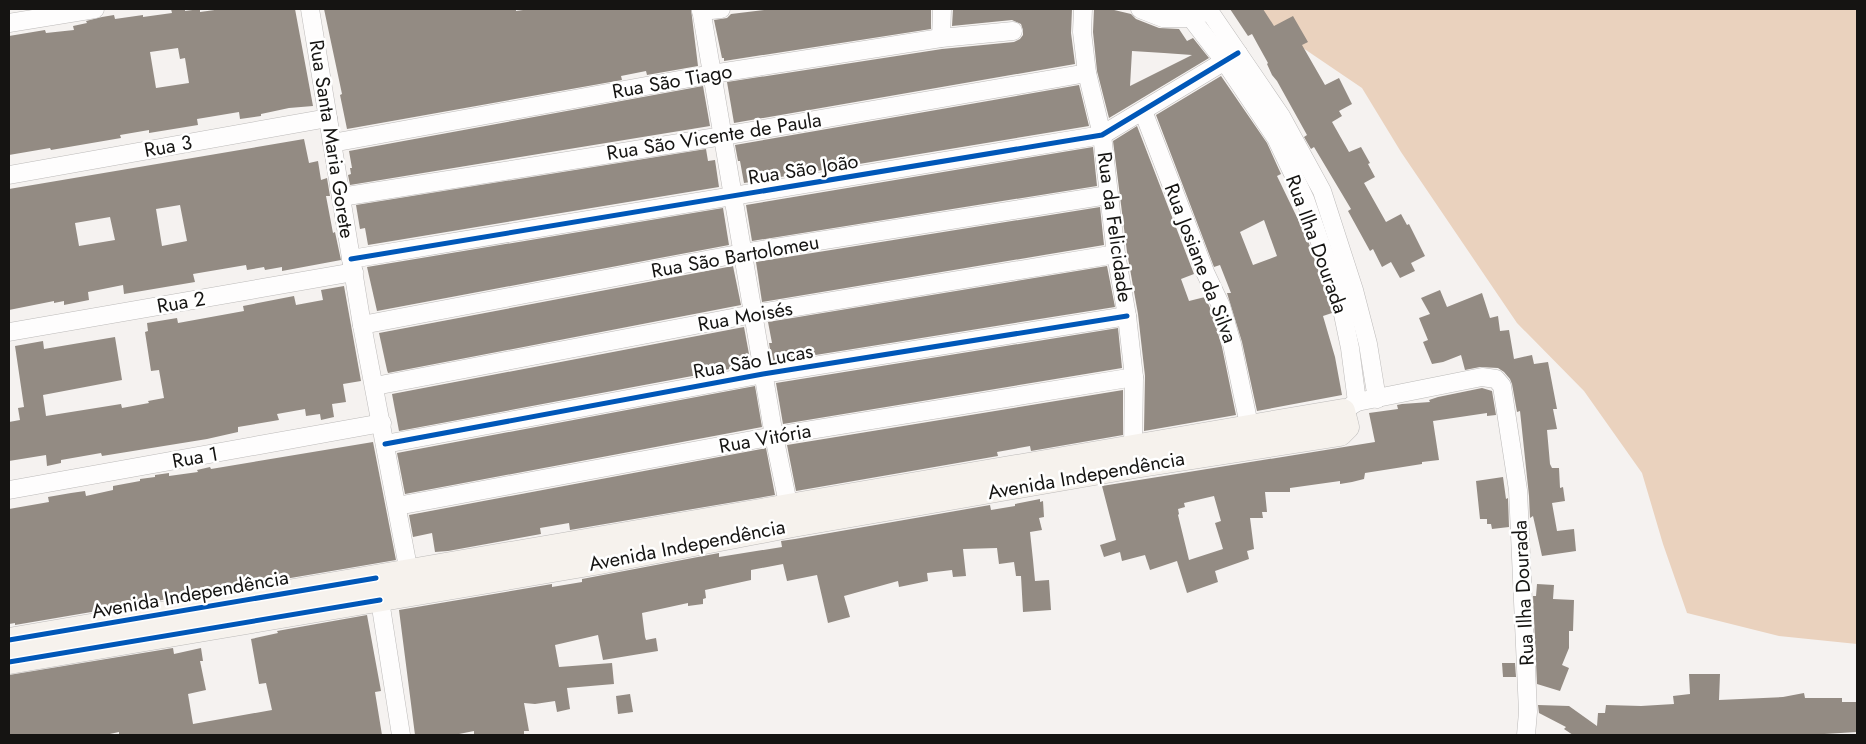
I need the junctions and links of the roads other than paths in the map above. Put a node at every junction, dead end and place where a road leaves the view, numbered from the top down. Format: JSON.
{"nodes":[{"id":1,"x":96,"y":9,"type":"edge"},
{"id":2,"x":310,"y":9,"type":"edge"},
{"id":3,"x":721,"y":9,"type":"edge"},
{"id":4,"x":942,"y":9,"type":"edge"},
{"id":5,"x":1083,"y":9,"type":"edge"},
{"id":6,"x":1140,"y":9,"type":"edge"},
{"id":7,"x":1201,"y":9,"type":"edge"},
{"id":8,"x":701,"y":10,"type":"edge"},
{"id":9,"x":1166,"y":14,"type":"edge"},
{"id":10,"x":9,"y":23,"type":"edge"},
{"id":11,"x":1013,"y":31,"type":"dead end"},
{"id":12,"x":941,"y":38,"type":"junction"},
{"id":13,"x":1232,"y":57,"type":"junction"},
{"id":14,"x":1087,"y":73,"type":"junction"},
{"id":15,"x":712,"y":74,"type":"junction"},
{"id":16,"x":1143,"y":111,"type":"junction"},
{"id":17,"x":328,"y":118,"type":"junction"},
{"id":18,"x":1102,"y":135,"type":"junction"},
{"id":19,"x":722,"y":136,"type":"junction"},
{"id":20,"x":332,"y":143,"type":"junction"},
{"id":21,"x":9,"y":175,"type":"edge"},
{"id":22,"x":1322,"y":191,"type":"junction"},
{"id":23,"x":1108,"y":195,"type":"junction"},
{"id":24,"x":733,"y":196,"type":"junction"},
{"id":25,"x":341,"y":197,"type":"junction"},
{"id":26,"x":1305,"y":199,"type":"junction"},
{"id":27,"x":743,"y":253,"type":"junction"},
{"id":28,"x":1116,"y":254,"type":"junction"},
{"id":29,"x":352,"y":265,"type":"junction"},
{"id":30,"x":753,"y":314,"type":"junction"},
{"id":31,"x":1127,"y":316,"type":"junction"},
{"id":32,"x":362,"y":325,"type":"junction"},
{"id":33,"x":9,"y":332,"type":"edge"},
{"id":34,"x":1368,"y":344,"type":"junction"},
{"id":35,"x":1350,"y":348,"type":"junction"},
{"id":36,"x":764,"y":374,"type":"junction"},
{"id":37,"x":1134,"y":377,"type":"junction"},
{"id":38,"x":375,"y":386,"type":"junction"},
{"id":39,"x":1377,"y":399,"type":"junction"},
{"id":40,"x":1350,"y":407,"type":"junction"},
{"id":41,"x":382,"y":423,"type":"junction"},
{"id":42,"x":774,"y":436,"type":"junction"},
{"id":43,"x":1252,"y":437,"type":"junction"},
{"id":44,"x":385,"y":444,"type":"junction"},
{"id":45,"x":1134,"y":457,"type":"junction"},
{"id":46,"x":9,"y":490,"type":"edge"},
{"id":47,"x":397,"y":506,"type":"junction"},
{"id":48,"x":791,"y":515,"type":"junction"},
{"id":49,"x":411,"y":582,"type":"junction"},
{"id":50,"x":378,"y":589,"type":"junction"},
{"id":51,"x":147,"y":628,"type":"junction"},
{"id":52,"x":9,"y":640,"type":"edge"},
{"id":53,"x":9,"y":662,"type":"edge"},
{"id":54,"x":401,"y":735,"type":"edge"},
{"id":55,"x":1526,"y":735,"type":"edge"}],
"edges":[{"from":1,"to":10,"type":"street"},
{"from":2,"to":17,"type":"street","name":"Rua Santa Maria Gorete"},
{"from":3,"to":8,"type":"street"},
{"from":4,"to":12,"type":"street"},
{"from":5,"to":14,"type":"street","name":"Rua da Felicidade"},
{"from":6,"to":9,"type":"street","name":"Rua Ilha Dourada"},
{"from":7,"to":13,"type":"street","name":"Rua Ilha Dourada"},
{"from":8,"to":15,"type":"street"},
{"from":9,"to":13,"type":"street","name":"Rua Ilha Dourada"},
{"from":11,"to":12,"type":"street","name":"Rua São Tiago"},
{"from":12,"to":15,"type":"street","name":"Rua São Tiago"},
{"from":13,"to":16,"type":"street","name":"Rua São João"},
{"from":13,"to":22,"type":"street","name":"Rua Ilha Dourada"},
{"from":13,"to":26,"type":"street","name":"Rua Ilha Dourada"},
{"from":14,"to":18,"type":"street","name":"Rua da Felicidade"},
{"from":14,"to":19,"type":"street","name":"Rua São Vicente de Paula"},
{"from":15,"to":19,"type":"street"},
{"from":15,"to":20,"type":"street","name":"Rua São Tiago"},
{"from":16,"to":18,"type":"street","name":"Rua São João"},
{"from":16,"to":43,"type":"street","name":"Rua Josiane da Silva"},
{"from":17,"to":20,"type":"street","name":"Rua Santa Maria Gorete"},
{"from":17,"to":21,"type":"street","name":"Rua 3"},
{"from":18,"to":23,"type":"street","name":"Rua da Felicidade"},
{"from":18,"to":24,"type":"street","name":"Rua São João"},
{"from":19,"to":24,"type":"street"},
{"from":19,"to":25,"type":"street","name":"Rua São Vicente de Paula"},
{"from":20,"to":25,"type":"street","name":"Rua Santa Maria Gorete"},
{"from":22,"to":26,"type":"street"},
{"from":22,"to":34,"type":"street","name":"Rua Ilha Dourada"},
{"from":23,"to":27,"type":"street","name":"Rua São Bartolomeu"},
{"from":23,"to":28,"type":"street","name":"Rua da Felicidade"},
{"from":24,"to":27,"type":"street"},
{"from":24,"to":29,"type":"street","name":"Rua São João"},
{"from":25,"to":29,"type":"street","name":"Rua Santa Maria Gorete"},
{"from":26,"to":35,"type":"street","name":"Rua Ilha Dourada"},
{"from":27,"to":30,"type":"street"},
{"from":27,"to":32,"type":"street","name":"Rua São Bartolomeu"},
{"from":28,"to":30,"type":"street","name":"Rua Moisés"},
{"from":28,"to":31,"type":"street","name":"Rua da Felicidade"},
{"from":29,"to":32,"type":"street","name":"Rua Santa Maria Gorete"},
{"from":29,"to":33,"type":"street","name":"Rua 2"},
{"from":30,"to":36,"type":"street"},
{"from":30,"to":38,"type":"street","name":"Rua Moisés"},
{"from":31,"to":36,"type":"street","name":"Rua São Lucas"},
{"from":31,"to":37,"type":"street","name":"Rua da Felicidade"},
{"from":32,"to":38,"type":"street","name":"Rua Santa Maria Gorete"},
{"from":34,"to":35,"type":"street"},
{"from":34,"to":39,"type":"street","name":"Rua Ilha Dourada"},
{"from":35,"to":40,"type":"street","name":"Rua Ilha Dourada"},
{"from":36,"to":42,"type":"street"},
{"from":36,"to":44,"type":"street","name":"Rua São Lucas"},
{"from":37,"to":42,"type":"street","name":"Rua Vitória"},
{"from":37,"to":45,"type":"street","name":"Rua da Felicidade"},
{"from":38,"to":41,"type":"street","name":"Rua Santa Maria Gorete"},
{"from":39,"to":40,"type":"street"},
{"from":39,"to":55,"type":"street","name":"Rua Ilha Dourada"},
{"from":40,"to":43,"type":"main road","name":"Avenida Independência"},
{"from":41,"to":44,"type":"street","name":"Rua Santa Maria Gorete"},
{"from":41,"to":46,"type":"street","name":"Rua 1"},
{"from":42,"to":47,"type":"street","name":"Rua Vitória"},
{"from":42,"to":48,"type":"street"},
{"from":43,"to":45,"type":"main road","name":"Avenida Independência"},
{"from":44,"to":47,"type":"street","name":"Rua Santa Maria Gorete"},
{"from":45,"to":48,"type":"main road","name":"Avenida Independência"},
{"from":47,"to":49,"type":"street","name":"Rua Santa Maria Gorete"},
{"from":48,"to":49,"type":"main road","name":"Avenida Independência"},
{"from":49,"to":50,"type":"main road","name":"Avenida Independência"},
{"from":50,"to":51,"type":"main road","name":"Avenida Independência"},
{"from":50,"to":54,"type":"street"},
{"from":51,"to":52,"type":"main road","name":"Avenida Independência"},
{"from":51,"to":53,"type":"main road","name":"Avenida Independência"}]}
